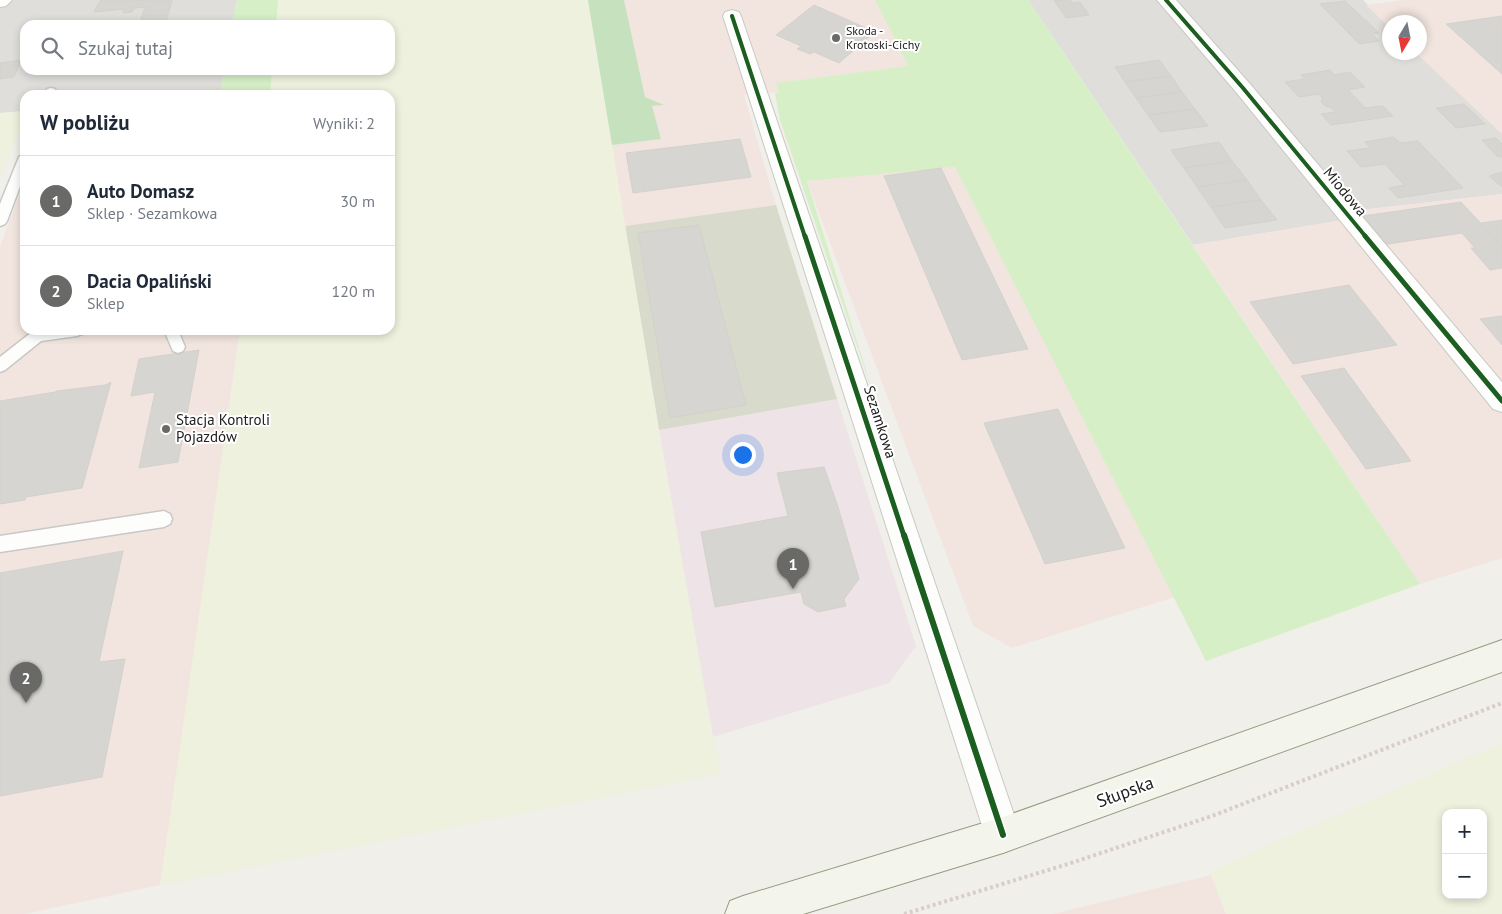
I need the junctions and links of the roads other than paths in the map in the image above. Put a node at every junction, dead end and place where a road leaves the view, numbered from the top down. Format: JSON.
{"nodes":[{"id":1,"x":1166,"y":0,"type":"edge"},
{"id":2,"x":732,"y":16,"type":"dead end"},
{"id":3,"x":20,"y":170,"type":"edge"},
{"id":4,"x":0,"y":221,"type":"edge"},
{"id":5,"x":44,"y":335,"type":"edge"},
{"id":6,"x":172,"y":335,"type":"edge"},
{"id":7,"x":178,"y":347,"type":"dead end"},
{"id":8,"x":0,"y":366,"type":"edge"},
{"id":9,"x":1502,"y":401,"type":"edge"},
{"id":10,"x":164,"y":519,"type":"dead end"},
{"id":11,"x":0,"y":544,"type":"edge"},
{"id":12,"x":1502,"y":656,"type":"edge"},
{"id":13,"x":1003,"y":835,"type":"junction"},
{"id":14,"x":743,"y":914,"type":"edge"}],
"edges":[{"from":1,"to":9,"type":"street","name":"Miodowa"},
{"from":2,"to":13,"type":"street","name":"Sezamkowa"},
{"from":3,"to":4,"type":"lane"},
{"from":5,"to":8,"type":"lane"},
{"from":6,"to":7,"type":"lane"},
{"from":10,"to":11,"type":"lane"},
{"from":12,"to":13,"type":"main road","name":"Słupska"},
{"from":13,"to":14,"type":"main road","name":"Słupska"}]}
